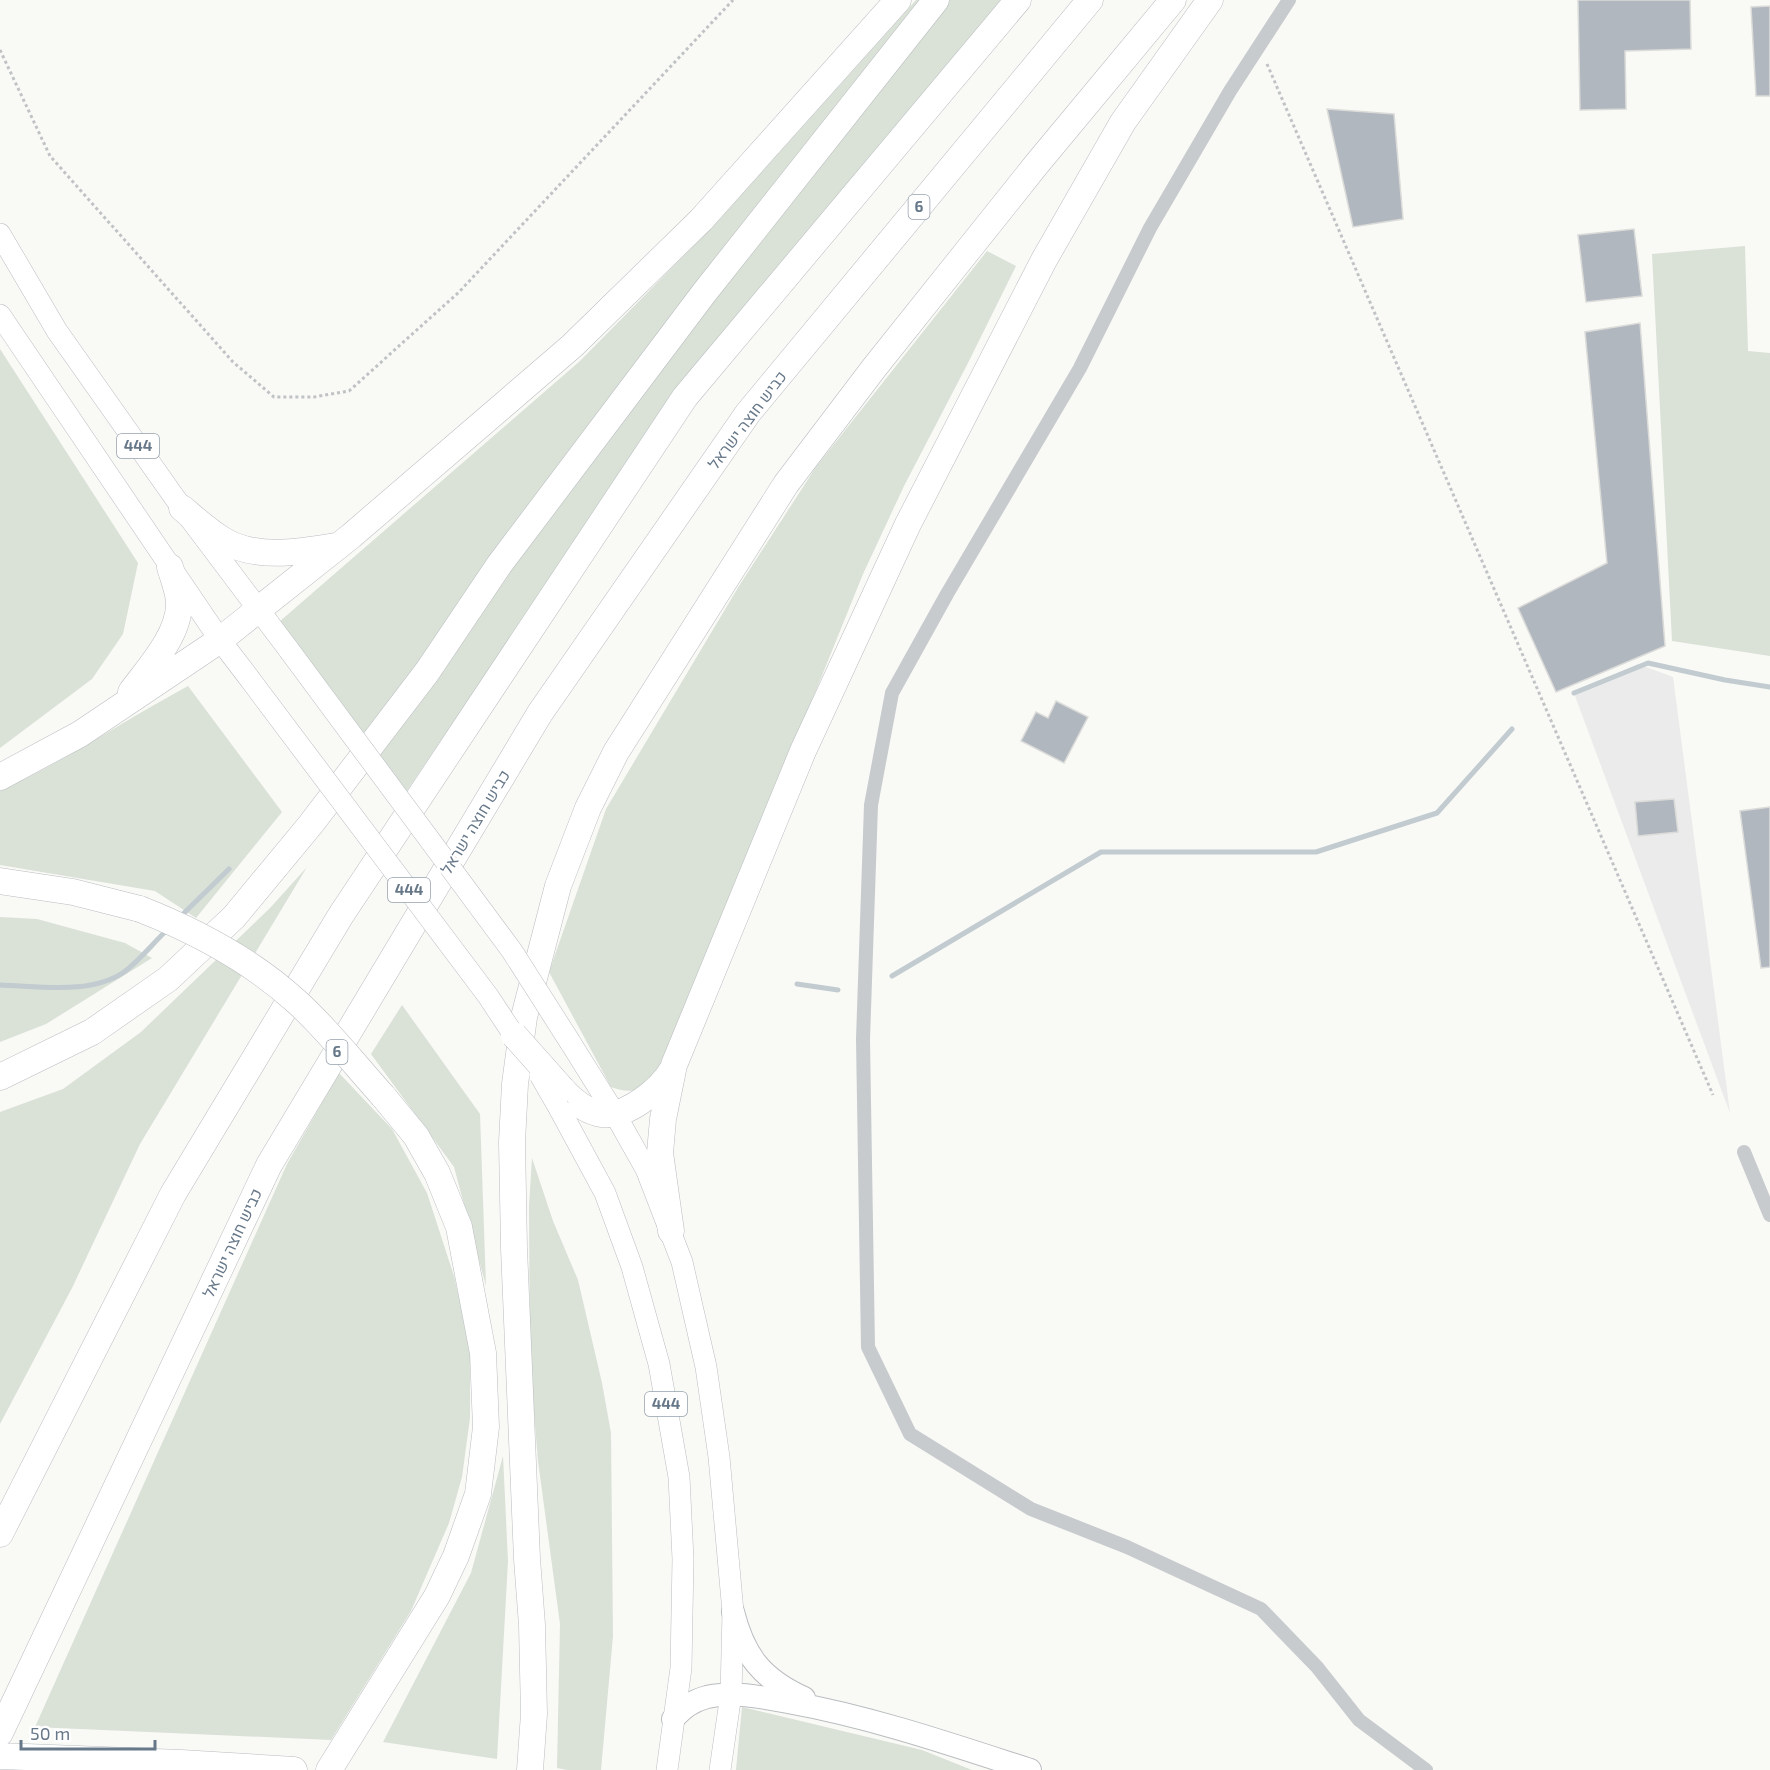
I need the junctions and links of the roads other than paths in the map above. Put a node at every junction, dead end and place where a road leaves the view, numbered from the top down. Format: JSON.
{"nodes":[{"id":1,"x":898,"y":0,"type":"edge"},
{"id":2,"x":936,"y":0,"type":"edge"},
{"id":3,"x":1018,"y":0,"type":"edge"},
{"id":4,"x":1090,"y":0,"type":"edge"},
{"id":5,"x":1173,"y":0,"type":"edge"},
{"id":6,"x":1210,"y":0,"type":"edge"},
{"id":7,"x":1289,"y":0,"type":"edge"},
{"id":8,"x":0,"y":234,"type":"edge"},
{"id":9,"x":0,"y":315,"type":"edge"},
{"id":10,"x":182,"y":508,"type":"junction"},
{"id":11,"x":339,"y":546,"type":"junction"},
{"id":12,"x":170,"y":567,"type":"junction"},
{"id":13,"x":259,"y":610,"type":"junction"},
{"id":14,"x":220,"y":640,"type":"junction"},
{"id":15,"x":121,"y":706,"type":"junction"},
{"id":16,"x":0,"y":777,"type":"edge"},
{"id":17,"x":0,"y":881,"type":"edge"},
{"id":18,"x":514,"y":1035,"type":"joint"},
{"id":19,"x":675,"y":1065,"type":"junction"},
{"id":20,"x":0,"y":1077,"type":"edge"},
{"id":21,"x":561,"y":1098,"type":"junction"},
{"id":22,"x":615,"y":1114,"type":"junction"},
{"id":23,"x":1743,"y":1152,"type":"dead end"},
{"id":24,"x":1770,"y":1215,"type":"edge"},
{"id":25,"x":671,"y":1231,"type":"junction"},
{"id":26,"x":0,"y":1534,"type":"edge"},
{"id":27,"x":733,"y":1612,"type":"junction"},
{"id":28,"x":731,"y":1694,"type":"junction"},
{"id":29,"x":827,"y":1709,"type":"junction"},
{"id":30,"x":674,"y":1719,"type":"junction"},
{"id":31,"x":0,"y":1733,"type":"edge"},
{"id":32,"x":0,"y":1756,"type":"edge"},
{"id":33,"x":294,"y":1770,"type":"edge"},
{"id":34,"x":329,"y":1770,"type":"edge"},
{"id":35,"x":530,"y":1770,"type":"edge"},
{"id":36,"x":666,"y":1770,"type":"edge"},
{"id":37,"x":720,"y":1770,"type":"edge"},
{"id":38,"x":1030,"y":1770,"type":"edge"},
{"id":39,"x":1426,"y":1770,"type":"edge"}],
"edges":[{"from":1,"to":11,"type":"highway"},
{"from":2,"to":20,"type":"highway"},
{"from":3,"to":26,"type":"highway"},
{"from":4,"to":31,"type":"highway","name":"כביש חוצה ישראל","number":"6"},
{"from":5,"to":35,"type":"highway"},
{"from":6,"to":19,"type":"highway"},
{"from":7,"to":39,"type":"street"},
{"from":8,"to":10,"type":"main road","number":"444"},
{"from":9,"to":12,"type":"main road","number":"444"},
{"from":10,"to":11,"type":"highway"},
{"from":10,"to":13,"type":"main road","number":"444"},
{"from":11,"to":13,"type":"highway"},
{"from":12,"to":14,"type":"main road","number":"444"},
{"from":12,"to":15,"type":"highway"},
{"from":13,"to":14,"type":"highway"},
{"from":13,"to":22,"type":"main road","number":"444","bridge":true},
{"from":14,"to":15,"type":"highway"},
{"from":14,"to":18,"type":"main road","number":"444","bridge":true},
{"from":15,"to":16,"type":"highway"},
{"from":17,"to":34,"type":"highway","bridge":true},
{"from":18,"to":21,"type":"highway","bridge":true},
{"from":19,"to":22,"type":"highway"},
{"from":19,"to":25,"type":"highway"},
{"from":21,"to":22,"type":"highway"},
{"from":21,"to":30,"type":"main road","number":"444"},
{"from":22,"to":25,"type":"main road","number":"444"},
{"from":23,"to":24,"type":"street"},
{"from":25,"to":27,"type":"main road","number":"444"},
{"from":27,"to":28,"type":"main road","number":"444"},
{"from":27,"to":29,"type":"highway"},
{"from":28,"to":29,"type":"highway"},
{"from":28,"to":30,"type":"highway"},
{"from":28,"to":37,"type":"main road","number":"444"},
{"from":29,"to":38,"type":"highway"},
{"from":30,"to":36,"type":"main road","number":"444"},
{"from":32,"to":33,"type":"highway"}]}
